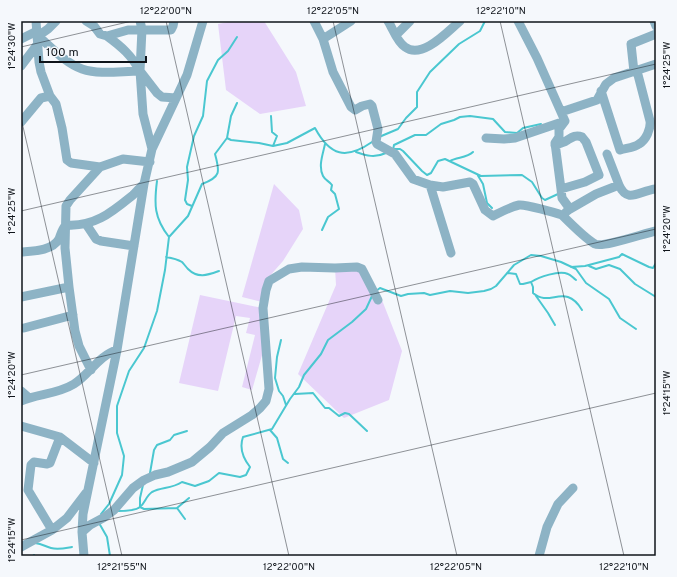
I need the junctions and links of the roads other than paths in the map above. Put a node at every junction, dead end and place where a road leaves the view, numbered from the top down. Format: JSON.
{"nodes":[{"id":1,"x":36,"y":21,"type":"edge"},
{"id":2,"x":56,"y":21,"type":"edge"},
{"id":3,"x":86,"y":21,"type":"edge"},
{"id":4,"x":174,"y":21,"type":"edge"},
{"id":5,"x":202,"y":21,"type":"edge"},
{"id":6,"x":308,"y":21,"type":"edge"},
{"id":7,"x":351,"y":21,"type":"edge"},
{"id":8,"x":388,"y":21,"type":"edge"},
{"id":9,"x":410,"y":21,"type":"edge"},
{"id":10,"x":460,"y":21,"type":"edge"},
{"id":11,"x":518,"y":21,"type":"edge"},
{"id":12,"x":654,"y":21,"type":"edge"},
{"id":13,"x":316,"y":24,"type":"edge"},
{"id":14,"x":141,"y":25,"type":"edge"},
{"id":15,"x":656,"y":26,"type":"edge"},
{"id":16,"x":656,"y":34,"type":"edge"},
{"id":17,"x":396,"y":35,"type":"junction"},
{"id":18,"x":107,"y":36,"type":"junction"},
{"id":19,"x":37,"y":37,"type":"junction"},
{"id":20,"x":21,"y":39,"type":"edge"},
{"id":21,"x":323,"y":39,"type":"junction"},
{"id":22,"x":656,"y":64,"type":"edge"},
{"id":23,"x":21,"y":66,"type":"edge"},
{"id":24,"x":140,"y":71,"type":"junction"},
{"id":25,"x":636,"y":72,"type":"junction"},
{"id":26,"x":601,"y":91,"type":"junction"},
{"id":27,"x":50,"y":96,"type":"junction"},
{"id":28,"x":176,"y":98,"type":"junction"},
{"id":29,"x":563,"y":116,"type":"junction"},
{"id":30,"x":21,"y":122,"type":"edge"},
{"id":31,"x":486,"y":138,"type":"dead end"},
{"id":32,"x":555,"y":145,"type":"junction"},
{"id":33,"x":152,"y":149,"type":"junction"},
{"id":34,"x":620,"y":150,"type":"junction"},
{"id":35,"x":606,"y":154,"type":"junction"},
{"id":36,"x":593,"y":159,"type":"junction"},
{"id":37,"x":150,"y":162,"type":"junction"},
{"id":38,"x":100,"y":167,"type":"junction"},
{"id":39,"x":144,"y":184,"type":"junction"},
{"id":40,"x":430,"y":185,"type":"junction"},
{"id":41,"x":619,"y":185,"type":"junction"},
{"id":42,"x":561,"y":188,"type":"junction"},
{"id":43,"x":656,"y":189,"type":"edge"},
{"id":44,"x":570,"y":209,"type":"junction"},
{"id":45,"x":562,"y":215,"type":"junction"},
{"id":46,"x":86,"y":224,"type":"junction"},
{"id":47,"x":66,"y":225,"type":"junction"},
{"id":48,"x":656,"y":231,"type":"edge"},
{"id":49,"x":134,"y":246,"type":"junction"},
{"id":50,"x":21,"y":252,"type":"edge"},
{"id":51,"x":451,"y":253,"type":"dead end"},
{"id":52,"x":69,"y":287,"type":"junction"},
{"id":53,"x":21,"y":297,"type":"edge"},
{"id":54,"x":378,"y":300,"type":"dead end"},
{"id":55,"x":73,"y":316,"type":"junction"},
{"id":56,"x":24,"y":328,"type":"dead end"},
{"id":57,"x":117,"y":350,"type":"junction"},
{"id":58,"x":91,"y":370,"type":"junction"},
{"id":59,"x":21,"y":392,"type":"edge"},
{"id":60,"x":25,"y":399,"type":"edge"},
{"id":61,"x":21,"y":426,"type":"edge"},
{"id":62,"x":60,"y":437,"type":"junction"},
{"id":63,"x":94,"y":463,"type":"junction"},
{"id":64,"x":573,"y":488,"type":"dead end"},
{"id":65,"x":88,"y":490,"type":"junction"},
{"id":66,"x":52,"y":530,"type":"junction"},
{"id":67,"x":82,"y":532,"type":"junction"},
{"id":68,"x":21,"y":547,"type":"edge"},
{"id":69,"x":84,"y":556,"type":"edge"},
{"id":70,"x":539,"y":556,"type":"edge"}],
"edges":[{"from":1,"to":19,"type":"street"},
{"from":2,"to":19,"type":"street"},
{"from":3,"to":18,"type":"street"},
{"from":4,"to":14,"type":"street"},
{"from":5,"to":28,"type":"street"},
{"from":6,"to":13,"type":"street"},
{"from":7,"to":21,"type":"street"},
{"from":8,"to":17,"type":"street"},
{"from":9,"to":17,"type":"street"},
{"from":10,"to":17,"type":"street"},
{"from":11,"to":29,"type":"street"},
{"from":12,"to":15,"type":"street"},
{"from":13,"to":21,"type":"street"},
{"from":14,"to":18,"type":"street"},
{"from":14,"to":24,"type":"street"},
{"from":16,"to":25,"type":"street"},
{"from":18,"to":24,"type":"street"},
{"from":19,"to":20,"type":"street"},
{"from":19,"to":23,"type":"street"},
{"from":19,"to":24,"type":"street"},
{"from":19,"to":27,"type":"street"},
{"from":21,"to":40,"type":"street"},
{"from":22,"to":25,"type":"street"},
{"from":24,"to":28,"type":"street"},
{"from":24,"to":33,"type":"street"},
{"from":25,"to":26,"type":"street"},
{"from":25,"to":34,"type":"street"},
{"from":26,"to":29,"type":"street"},
{"from":26,"to":34,"type":"street"},
{"from":27,"to":30,"type":"street"},
{"from":27,"to":38,"type":"street"},
{"from":28,"to":33,"type":"street"},
{"from":29,"to":31,"type":"street"},
{"from":29,"to":32,"type":"street"},
{"from":32,"to":36,"type":"street"},
{"from":32,"to":42,"type":"street"},
{"from":33,"to":37,"type":"street"},
{"from":34,"to":35,"type":"street"},
{"from":35,"to":36,"type":"street"},
{"from":35,"to":41,"type":"street"},
{"from":36,"to":42,"type":"street"},
{"from":37,"to":38,"type":"street"},
{"from":37,"to":39,"type":"street"},
{"from":38,"to":47,"type":"street"},
{"from":39,"to":46,"type":"street"},
{"from":39,"to":49,"type":"street"},
{"from":40,"to":45,"type":"street"},
{"from":40,"to":51,"type":"street"},
{"from":41,"to":43,"type":"street"},
{"from":41,"to":44,"type":"street"},
{"from":42,"to":44,"type":"street"},
{"from":44,"to":45,"type":"street"},
{"from":45,"to":48,"type":"street"},
{"from":46,"to":47,"type":"street"},
{"from":46,"to":49,"type":"street"},
{"from":47,"to":50,"type":"street"},
{"from":47,"to":52,"type":"street"},
{"from":49,"to":57,"type":"street"},
{"from":52,"to":53,"type":"street"},
{"from":52,"to":55,"type":"street"},
{"from":54,"to":67,"type":"street"},
{"from":55,"to":56,"type":"street"},
{"from":55,"to":58,"type":"street"},
{"from":57,"to":58,"type":"street"},
{"from":57,"to":63,"type":"street"},
{"from":58,"to":60,"type":"street"},
{"from":59,"to":60,"type":"street"},
{"from":61,"to":62,"type":"street"},
{"from":62,"to":63,"type":"street"},
{"from":62,"to":66,"type":"street"},
{"from":63,"to":65,"type":"street"},
{"from":64,"to":70,"type":"street"},
{"from":65,"to":66,"type":"street"},
{"from":65,"to":67,"type":"street"},
{"from":66,"to":68,"type":"street"},
{"from":67,"to":69,"type":"street"}]}
